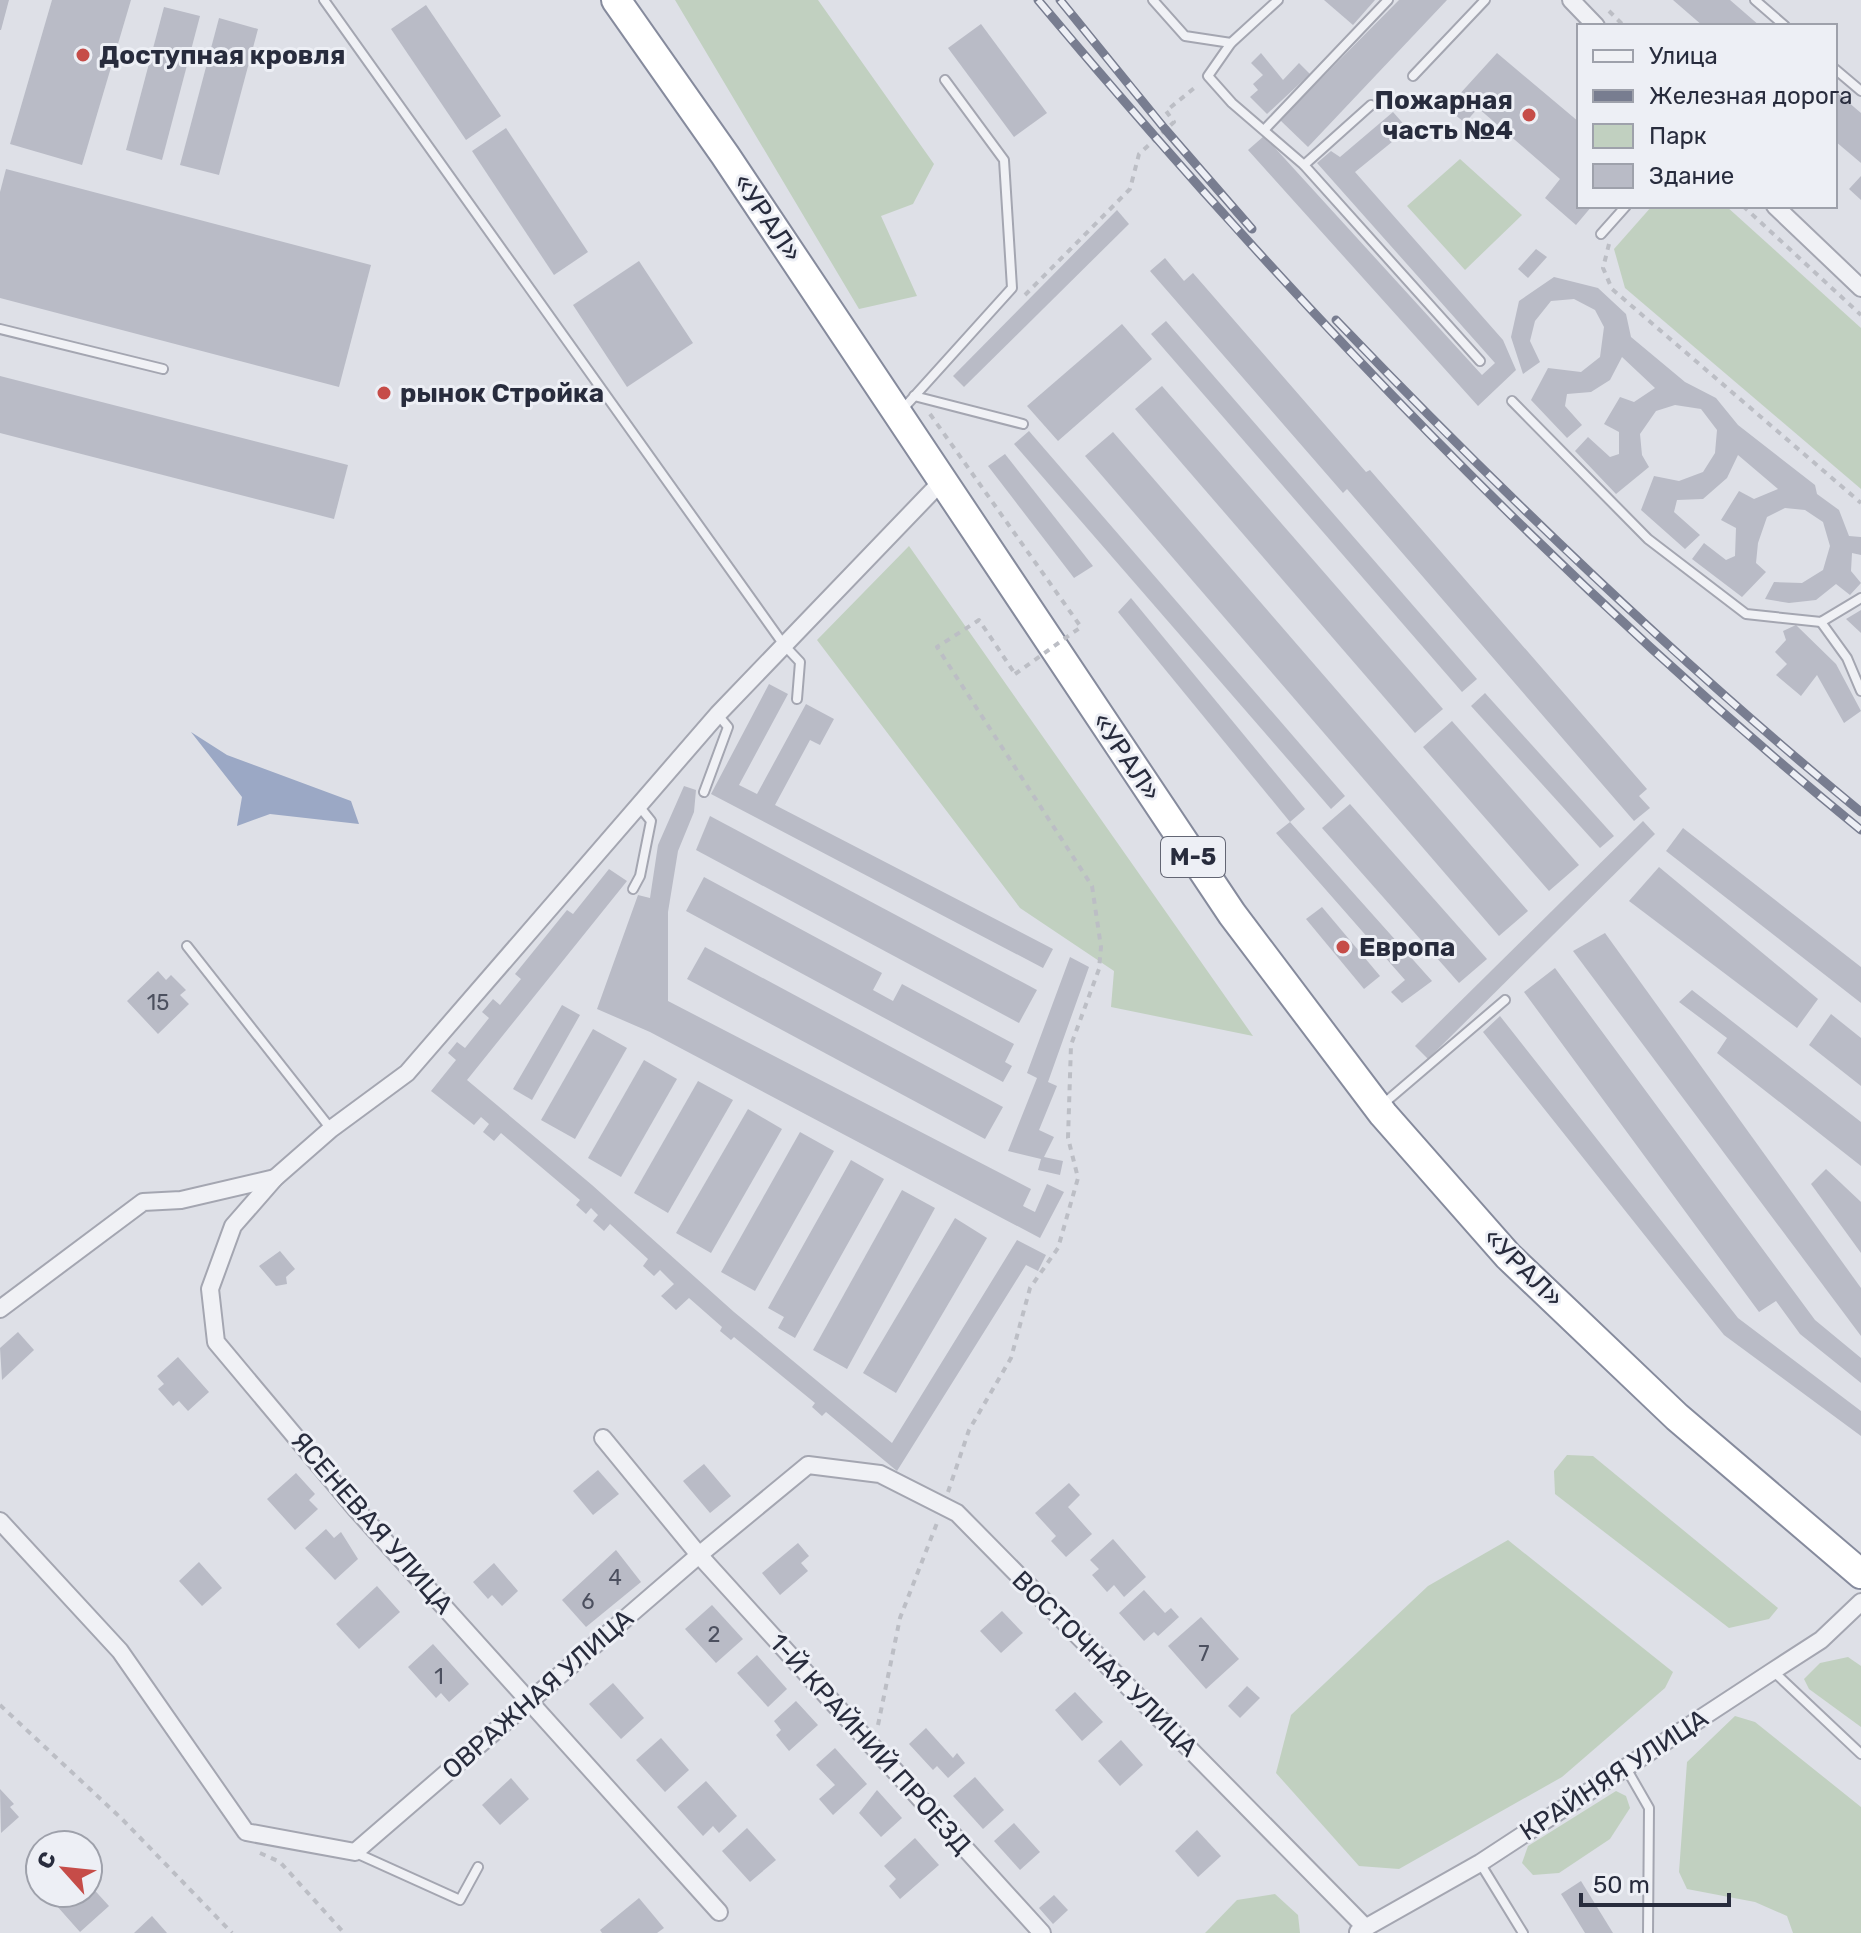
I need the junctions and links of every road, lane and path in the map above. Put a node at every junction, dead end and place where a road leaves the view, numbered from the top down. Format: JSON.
{"nodes":[{"id":1,"x":324,"y":0,"type":"edge"},
{"id":2,"x":618,"y":0,"type":"edge"},
{"id":3,"x":1153,"y":0,"type":"edge"},
{"id":4,"x":1278,"y":0,"type":"edge"},
{"id":5,"x":1388,"y":0,"type":"edge"},
{"id":6,"x":1485,"y":0,"type":"edge"},
{"id":7,"x":1571,"y":0,"type":"edge"},
{"id":8,"x":1755,"y":0,"type":"edge"},
{"id":9,"x":1594,"y":24,"type":"edge"},
{"id":10,"x":1783,"y":24,"type":"edge"},
{"id":11,"x":1231,"y":43,"type":"junction"},
{"id":12,"x":1837,"y":71,"type":"edge"},
{"id":13,"x":1208,"y":76,"type":"junction"},
{"id":14,"x":1413,"y":76,"type":"dead end"},
{"id":15,"x":945,"y":80,"type":"dead end"},
{"id":16,"x":1861,"y":91,"type":"edge"},
{"id":17,"x":1371,"y":105,"type":"dead end"},
{"id":18,"x":1265,"y":129,"type":"junction"},
{"id":19,"x":1304,"y":165,"type":"junction"},
{"id":20,"x":1624,"y":208,"type":"edge"},
{"id":21,"x":1745,"y":208,"type":"edge"},
{"id":22,"x":1777,"y":208,"type":"edge"},
{"id":23,"x":1601,"y":234,"type":"dead end"},
{"id":24,"x":1617,"y":234,"type":"dead end"},
{"id":25,"x":1861,"y":288,"type":"edge"},
{"id":26,"x":1021,"y":299,"type":"dead end"},
{"id":27,"x":1861,"y":315,"type":"edge"},
{"id":28,"x":0,"y":329,"type":"edge"},
{"id":29,"x":1480,"y":361,"type":"dead end"},
{"id":30,"x":163,"y":369,"type":"dead end"},
{"id":31,"x":1512,"y":401,"type":"dead end"},
{"id":32,"x":912,"y":403,"type":"junction"},
{"id":33,"x":1023,"y":424,"type":"dead end"},
{"id":34,"x":942,"y":481,"type":"junction"},
{"id":35,"x":1861,"y":503,"type":"edge"},
{"id":36,"x":1861,"y":598,"type":"edge"},
{"id":37,"x":1821,"y":622,"type":"junction"},
{"id":38,"x":784,"y":645,"type":"junction"},
{"id":39,"x":1861,"y":691,"type":"edge"},
{"id":40,"x":797,"y":699,"type":"dead end"},
{"id":41,"x":718,"y":714,"type":"junction"},
{"id":42,"x":704,"y":792,"type":"dead end"},
{"id":43,"x":639,"y":806,"type":"junction"},
{"id":44,"x":633,"y":889,"type":"dead end"},
{"id":45,"x":187,"y":946,"type":"dead end"},
{"id":46,"x":1505,"y":1000,"type":"dead end"},
{"id":47,"x":1378,"y":1108,"type":"junction"},
{"id":48,"x":331,"y":1129,"type":"junction"},
{"id":49,"x":275,"y":1178,"type":"junction"},
{"id":50,"x":0,"y":1309,"type":"edge"},
{"id":51,"x":603,"y":1438,"type":"dead end"},
{"id":52,"x":808,"y":1465,"type":"joint"},
{"id":53,"x":944,"y":1506,"type":"junction"},
{"id":54,"x":0,"y":1521,"type":"edge"},
{"id":55,"x":699,"y":1555,"type":"junction"},
{"id":56,"x":1861,"y":1574,"type":"edge"},
{"id":57,"x":1861,"y":1602,"type":"edge"},
{"id":58,"x":1773,"y":1671,"type":"junction"},
{"id":59,"x":530,"y":1702,"type":"junction"},
{"id":60,"x":0,"y":1705,"type":"edge"},
{"id":61,"x":875,"y":1749,"type":"junction"},
{"id":62,"x":1861,"y":1754,"type":"edge"},
{"id":63,"x":1626,"y":1767,"type":"junction"},
{"id":64,"x":246,"y":1832,"type":"junction"},
{"id":65,"x":355,"y":1852,"type":"junction"},
{"id":66,"x":1480,"y":1863,"type":"junction"},
{"id":67,"x":478,"y":1867,"type":"dead end"},
{"id":68,"x":719,"y":1912,"type":"dead end"},
{"id":69,"x":1360,"y":1930,"type":"edge"},
{"id":70,"x":232,"y":1933,"type":"edge"},
{"id":71,"x":344,"y":1933,"type":"edge"},
{"id":72,"x":1042,"y":1933,"type":"edge"},
{"id":73,"x":1523,"y":1933,"type":"edge"},
{"id":74,"x":1648,"y":1933,"type":"edge"}],
"edges":[{"from":1,"to":38,"type":"lane"},
{"from":2,"to":32,"type":"highway","name":"«УРАЛ»","number":"М-5"},
{"from":3,"to":11,"type":"lane"},
{"from":4,"to":11,"type":"lane"},
{"from":5,"to":18,"type":"lane"},
{"from":6,"to":14,"type":"lane"},
{"from":7,"to":9,"type":"street"},
{"from":8,"to":10,"type":"lane"},
{"from":11,"to":13,"type":"lane"},
{"from":12,"to":16,"type":"lane"},
{"from":13,"to":18,"type":"lane"},
{"from":13,"to":26,"type":"path"},
{"from":15,"to":32,"type":"lane"},
{"from":17,"to":19,"type":"lane"},
{"from":18,"to":19,"type":"lane"},
{"from":19,"to":29,"type":"lane"},
{"from":20,"to":23,"type":"lane"},
{"from":21,"to":27,"type":"path"},
{"from":22,"to":25,"type":"street"},
{"from":24,"to":35,"type":"path"},
{"from":28,"to":30,"type":"lane"},
{"from":31,"to":37,"type":"lane"},
{"from":32,"to":33,"type":"lane"},
{"from":32,"to":34,"type":"highway","name":"«УРАЛ»","number":"М-5"},
{"from":32,"to":53,"type":"path","bridge":true},
{"from":34,"to":38,"type":"street"},
{"from":34,"to":47,"type":"highway","name":"«УРАЛ»","number":"М-5"},
{"from":36,"to":37,"type":"lane"},
{"from":37,"to":39,"type":"lane"},
{"from":38,"to":40,"type":"lane"},
{"from":38,"to":41,"type":"street"},
{"from":41,"to":42,"type":"lane"},
{"from":41,"to":43,"type":"street"},
{"from":43,"to":44,"type":"lane"},
{"from":43,"to":48,"type":"street"},
{"from":45,"to":48,"type":"lane"},
{"from":46,"to":47,"type":"lane"},
{"from":47,"to":56,"type":"highway","name":"«УРАЛ»","number":"М-5"},
{"from":48,"to":49,"type":"street"},
{"from":49,"to":50,"type":"street"},
{"from":49,"to":59,"type":"street","name":"ЯСЕНЕВАЯ УЛИЦА"},
{"from":51,"to":55,"type":"street","name":"1-Й КРАЙНИЙ ПРОЕЗД"},
{"from":52,"to":53,"type":"street","name":"ВОСТОЧНАЯ УЛИЦА"},
{"from":52,"to":55,"type":"street","name":"ОВРАЖНАЯ УЛИЦА"},
{"from":53,"to":61,"type":"path"},
{"from":53,"to":69,"type":"street","name":"ВОСТОЧНАЯ УЛИЦА"},
{"from":54,"to":64,"type":"street"},
{"from":55,"to":59,"type":"street","name":"ОВРАЖНАЯ УЛИЦА"},
{"from":55,"to":61,"type":"street","name":"1-Й КРАЙНИЙ ПРОЕЗД"},
{"from":57,"to":58,"type":"street","name":"КРАЙНЯЯ УЛИЦА"},
{"from":58,"to":62,"type":"lane"},
{"from":58,"to":63,"type":"street","name":"КРАЙНЯЯ УЛИЦА"},
{"from":59,"to":65,"type":"street","name":"ОВРАЖНАЯ УЛИЦА"},
{"from":59,"to":68,"type":"street","name":"ЯСЕНЕВАЯ УЛИЦА"},
{"from":60,"to":70,"type":"path"},
{"from":61,"to":72,"type":"street","name":"1-Й КРАЙНИЙ ПРОЕЗД"},
{"from":63,"to":66,"type":"street","name":"КРАЙНЯЯ УЛИЦА"},
{"from":63,"to":74,"type":"lane"},
{"from":64,"to":65,"type":"street"},
{"from":64,"to":71,"type":"path"},
{"from":65,"to":67,"type":"lane"},
{"from":66,"to":69,"type":"street","name":"КРАЙНЯЯ УЛИЦА"},
{"from":66,"to":73,"type":"lane"}]}
